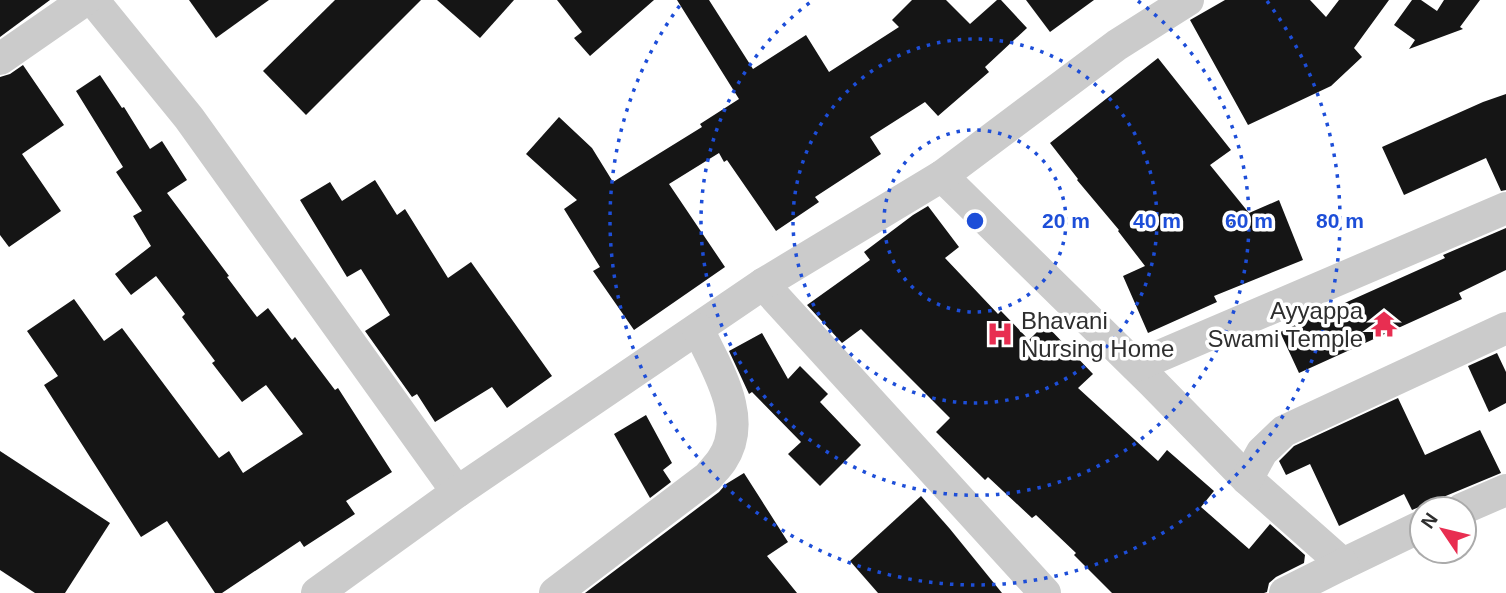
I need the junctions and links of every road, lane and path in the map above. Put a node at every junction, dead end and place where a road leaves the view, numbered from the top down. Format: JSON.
{"nodes":[{"id":1,"x":85,"y":0,"type":"edge"},
{"id":2,"x":93,"y":0,"type":"edge"},
{"id":3,"x":1188,"y":0,"type":"edge"},
{"id":4,"x":0,"y":59,"type":"edge"},
{"id":5,"x":942,"y":176,"type":"junction"},
{"id":6,"x":1506,"y":208,"type":"edge"},
{"id":7,"x":763,"y":285,"type":"junction"},
{"id":8,"x":1506,"y":328,"type":"edge"},
{"id":9,"x":698,"y":329,"type":"junction"},
{"id":10,"x":1136,"y":366,"type":"junction"},
{"id":11,"x":1247,"y":479,"type":"junction"},
{"id":12,"x":1506,"y":490,"type":"edge"},
{"id":13,"x":457,"y":492,"type":"junction"},
{"id":14,"x":1478,"y":502,"type":"edge"},
{"id":15,"x":1408,"y":533,"type":"edge"},
{"id":16,"x":1343,"y":564,"type":"junction"},
{"id":17,"x":317,"y":593,"type":"edge"},
{"id":18,"x":555,"y":593,"type":"edge"},
{"id":19,"x":1045,"y":593,"type":"edge"},
{"id":20,"x":1285,"y":593,"type":"edge"}],
"edges":[{"from":1,"to":4,"type":"street"},
{"from":2,"to":13,"type":"street"},
{"from":3,"to":5,"type":"street"},
{"from":5,"to":7,"type":"street"},
{"from":5,"to":10,"type":"street"},
{"from":6,"to":10,"type":"street"},
{"from":7,"to":9,"type":"street"},
{"from":7,"to":19,"type":"street"},
{"from":8,"to":11,"type":"street"},
{"from":9,"to":13,"type":"street"},
{"from":9,"to":18,"type":"street"},
{"from":10,"to":11,"type":"street"},
{"from":11,"to":16,"type":"street"},
{"from":12,"to":14,"type":"street"},
{"from":13,"to":17,"type":"street"},
{"from":15,"to":16,"type":"street"},
{"from":16,"to":20,"type":"street"}]}
